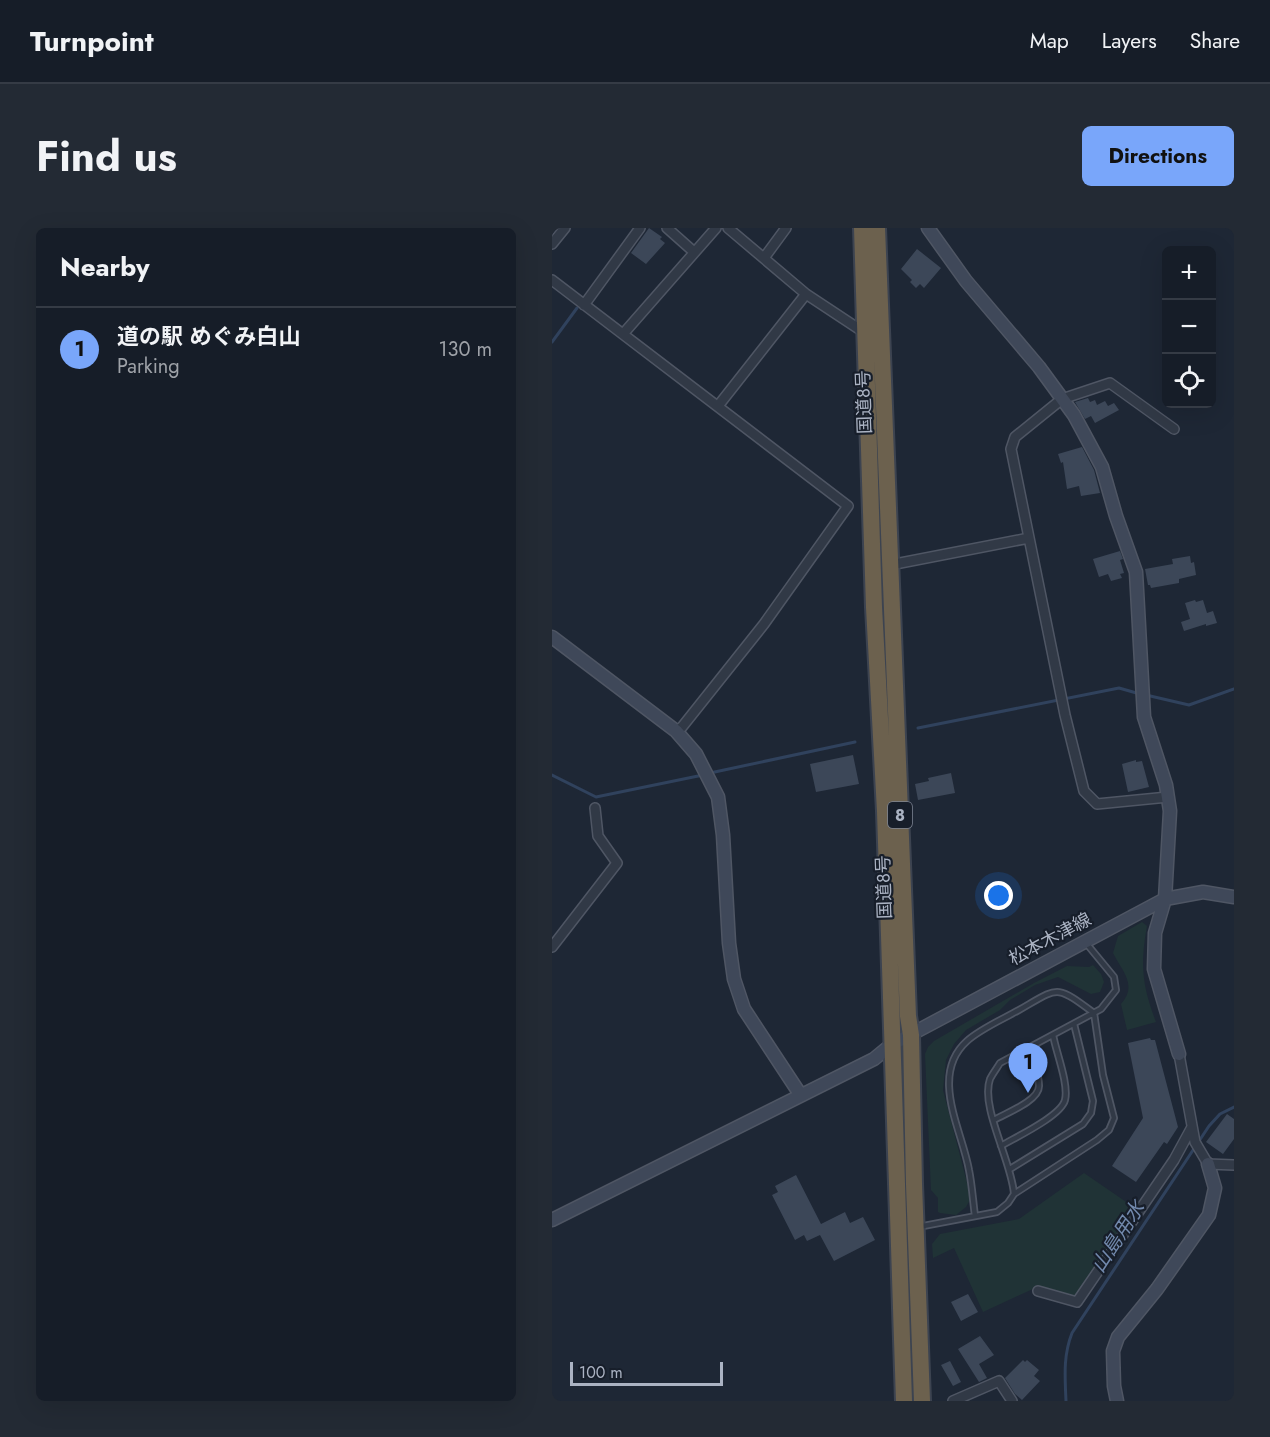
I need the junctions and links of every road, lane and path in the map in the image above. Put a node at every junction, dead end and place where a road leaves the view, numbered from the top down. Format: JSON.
{"nodes":[{"id":1,"x":565,"y":228,"type":"edge"},
{"id":2,"x":640,"y":228,"type":"edge"},
{"id":3,"x":668,"y":228,"type":"edge"},
{"id":4,"x":716,"y":228,"type":"edge"},
{"id":5,"x":728,"y":228,"type":"edge"},
{"id":6,"x":786,"y":228,"type":"edge"},
{"id":7,"x":862,"y":228,"type":"edge"},
{"id":8,"x":877,"y":228,"type":"edge"},
{"id":9,"x":928,"y":228,"type":"edge"},
{"id":10,"x":552,"y":244,"type":"edge"},
{"id":11,"x":694,"y":252,"type":"junction"},
{"id":12,"x":764,"y":258,"type":"junction"},
{"id":13,"x":552,"y":280,"type":"edge"},
{"id":14,"x":807,"y":294,"type":"junction"},
{"id":15,"x":584,"y":305,"type":"junction"},
{"id":16,"x":865,"y":333,"type":"junction"},
{"id":17,"x":622,"y":334,"type":"junction"},
{"id":18,"x":1062,"y":399,"type":"junction"},
{"id":19,"x":718,"y":406,"type":"junction"},
{"id":20,"x":1174,"y":429,"type":"dead end"},
{"id":21,"x":1029,"y":538,"type":"junction"},
{"id":22,"x":890,"y":565,"type":"junction"},
{"id":23,"x":552,"y":637,"type":"edge"},
{"id":24,"x":676,"y":731,"type":"junction"},
{"id":25,"x":1168,"y":797,"type":"junction"},
{"id":26,"x":595,"y":808,"type":"dead end"},
{"id":27,"x":1234,"y":897,"type":"edge"},
{"id":28,"x":1165,"y":899,"type":"junction"},
{"id":29,"x":1084,"y":941,"type":"junction"},
{"id":30,"x":552,"y":947,"type":"edge"},
{"id":31,"x":1094,"y":1013,"type":"junction"},
{"id":32,"x":1074,"y":1024,"type":"junction"},
{"id":33,"x":911,"y":1035,"type":"junction"},
{"id":34,"x":1053,"y":1035,"type":"junction"},
{"id":35,"x":891,"y":1045,"type":"junction"},
{"id":36,"x":1030,"y":1048,"type":"junction"},
{"id":37,"x":1179,"y":1054,"type":"joint"},
{"id":38,"x":800,"y":1094,"type":"junction"},
{"id":39,"x":994,"y":1120,"type":"junction"},
{"id":40,"x":1192,"y":1127,"type":"junction"},
{"id":41,"x":1001,"y":1146,"type":"junction"},
{"id":42,"x":1208,"y":1164,"type":"junction"},
{"id":43,"x":1234,"y":1165,"type":"edge"},
{"id":44,"x":1010,"y":1169,"type":"junction"},
{"id":45,"x":1014,"y":1194,"type":"junction"},
{"id":46,"x":975,"y":1216,"type":"junction"},
{"id":47,"x":552,"y":1220,"type":"edge"},
{"id":48,"x":915,"y":1227,"type":"junction"},
{"id":49,"x":1038,"y":1292,"type":"dead end"},
{"id":50,"x":904,"y":1401,"type":"edge"},
{"id":51,"x":922,"y":1401,"type":"edge"},
{"id":52,"x":955,"y":1401,"type":"edge"},
{"id":53,"x":1012,"y":1401,"type":"edge"},
{"id":54,"x":1117,"y":1401,"type":"edge"}],
"edges":[{"from":1,"to":10,"type":"street"},
{"from":2,"to":15,"type":"street"},
{"from":3,"to":11,"type":"street"},
{"from":4,"to":11,"type":"street"},
{"from":5,"to":12,"type":"street"},
{"from":6,"to":12,"type":"street"},
{"from":7,"to":16,"type":"highway","name":"国道8号","number":"8"},
{"from":8,"to":22,"type":"highway","name":"国道8号","number":"8"},
{"from":9,"to":18,"type":"street"},
{"from":11,"to":17,"type":"street"},
{"from":12,"to":14,"type":"street"},
{"from":13,"to":15,"type":"street"},
{"from":14,"to":16,"type":"street"},
{"from":14,"to":19,"type":"street"},
{"from":15,"to":17,"type":"street"},
{"from":16,"to":35,"type":"highway","name":"国道8号","number":"8"},
{"from":17,"to":19,"type":"street"},
{"from":18,"to":20,"type":"street"},
{"from":18,"to":21,"type":"street"},
{"from":18,"to":25,"type":"street"},
{"from":19,"to":24,"type":"street"},
{"from":21,"to":22,"type":"street"},
{"from":21,"to":25,"type":"street"},
{"from":22,"to":33,"type":"highway","name":"国道8号","number":"8"},
{"from":23,"to":24,"type":"street"},
{"from":24,"to":38,"type":"street"},
{"from":25,"to":28,"type":"street"},
{"from":26,"to":30,"type":"street"},
{"from":27,"to":28,"type":"street","name":"松本木津線"},
{"from":28,"to":29,"type":"street","name":"松本木津線"},
{"from":28,"to":37,"type":"street"},
{"from":29,"to":31,"type":"lane"},
{"from":29,"to":33,"type":"street","name":"松本木津線"},
{"from":31,"to":32,"type":"lane"},
{"from":31,"to":45,"type":"lane"},
{"from":31,"to":46,"type":"lane"},
{"from":32,"to":34,"type":"lane"},
{"from":32,"to":44,"type":"lane"},
{"from":33,"to":35,"type":"street","name":"松本木津線"},
{"from":33,"to":48,"type":"highway","name":"国道8号","number":"8"},
{"from":34,"to":36,"type":"lane"},
{"from":34,"to":41,"type":"lane"},
{"from":35,"to":38,"type":"street","name":"松本木津線"},
{"from":35,"to":50,"type":"highway","name":"国道8号","number":"8"},
{"from":36,"to":39,"type":"lane"},
{"from":36,"to":39,"type":"lane"},
{"from":37,"to":40,"type":"street"},
{"from":38,"to":47,"type":"street","name":"松本木津線"},
{"from":39,"to":41,"type":"lane"},
{"from":40,"to":42,"type":"street"},
{"from":40,"to":49,"type":"street"},
{"from":41,"to":44,"type":"lane"},
{"from":42,"to":43,"type":"street"},
{"from":42,"to":54,"type":"street"},
{"from":44,"to":45,"type":"lane"},
{"from":45,"to":46,"type":"lane"},
{"from":46,"to":48,"type":"lane"},
{"from":48,"to":51,"type":"highway","name":"国道8号","number":"8"},
{"from":52,"to":53,"type":"street"}]}
